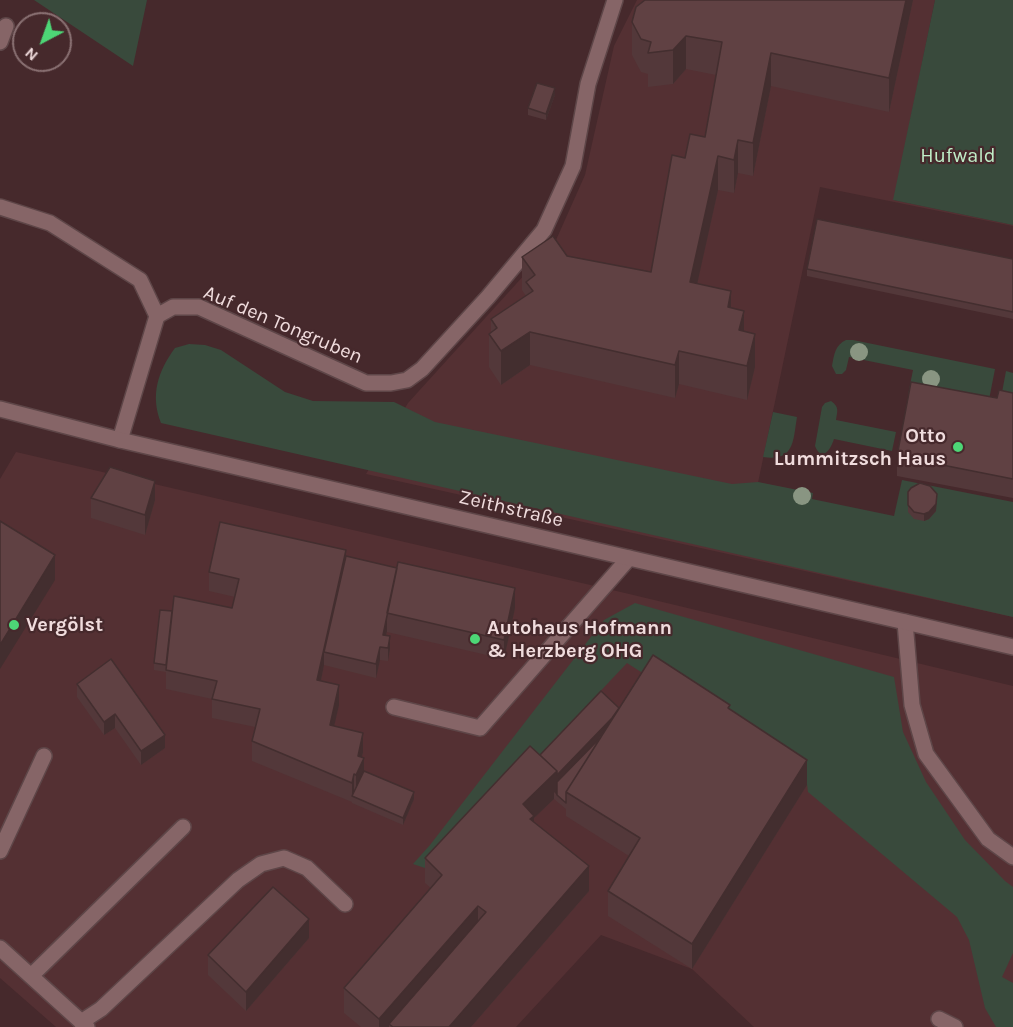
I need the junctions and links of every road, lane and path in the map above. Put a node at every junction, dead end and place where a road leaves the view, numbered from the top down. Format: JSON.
{"nodes":[{"id":1,"x":615,"y":0,"type":"edge"},
{"id":2,"x":6,"y":26,"type":"dead end"},
{"id":3,"x":0,"y":42,"type":"edge"},
{"id":4,"x":0,"y":207,"type":"edge"},
{"id":5,"x":157,"y":316,"type":"junction"},
{"id":6,"x":0,"y":409,"type":"edge"},
{"id":7,"x":120,"y":440,"type":"junction"},
{"id":8,"x":629,"y":558,"type":"junction"},
{"id":9,"x":905,"y":622,"type":"junction"},
{"id":10,"x":1013,"y":647,"type":"edge"},
{"id":11,"x":394,"y":707,"type":"dead end"},
{"id":12,"x":44,"y":756,"type":"dead end"},
{"id":13,"x":183,"y":826,"type":"dead end"},
{"id":14,"x":0,"y":851,"type":"edge"},
{"id":15,"x":1013,"y":857,"type":"edge"},
{"id":16,"x":345,"y":904,"type":"dead end"},
{"id":17,"x":0,"y":948,"type":"edge"},
{"id":18,"x":31,"y":976,"type":"junction"},
{"id":19,"x":939,"y":1019,"type":"dead end"},
{"id":20,"x":84,"y":1024,"type":"edge"},
{"id":21,"x":955,"y":1027,"type":"edge"}],
"edges":[{"from":1,"to":5,"type":"street","name":"Auf den Tongruben"},
{"from":2,"to":3,"type":"street"},
{"from":4,"to":5,"type":"street"},
{"from":5,"to":7,"type":"street"},
{"from":6,"to":7,"type":"street","name":"Zeithstraße"},
{"from":7,"to":8,"type":"street","name":"Zeithstraße"},
{"from":8,"to":9,"type":"street","name":"Zeithstraße"},
{"from":8,"to":11,"type":"street"},
{"from":9,"to":10,"type":"street","name":"Zeithstraße"},
{"from":9,"to":15,"type":"street"},
{"from":12,"to":14,"type":"street"},
{"from":13,"to":18,"type":"street"},
{"from":16,"to":20,"type":"street"},
{"from":17,"to":18,"type":"street"},
{"from":18,"to":20,"type":"street"},
{"from":19,"to":21,"type":"street"}]}
